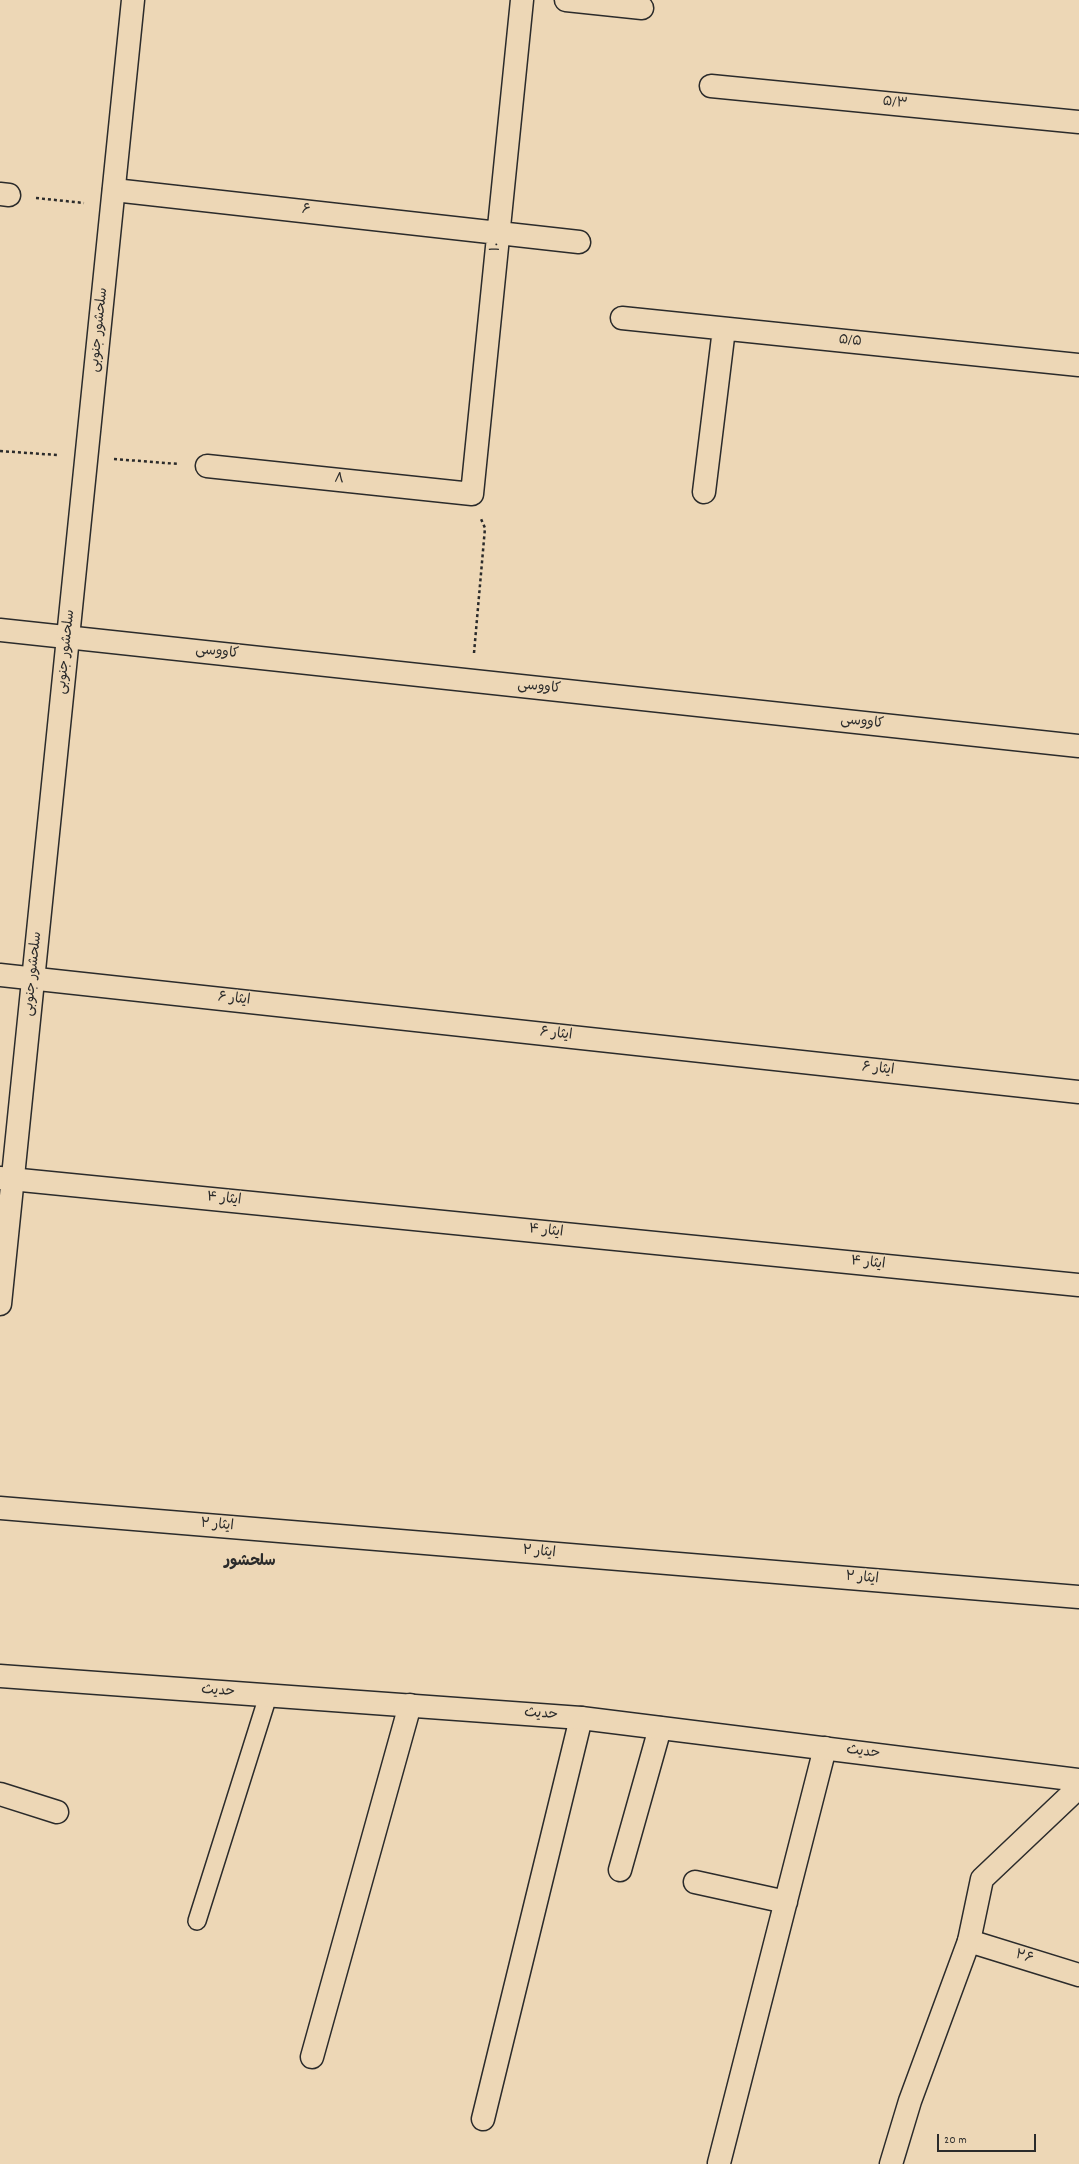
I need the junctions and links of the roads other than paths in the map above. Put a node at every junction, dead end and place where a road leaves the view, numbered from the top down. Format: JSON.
{"nodes":[{"id":1,"x":134,"y":0,"type":"edge"},
{"id":2,"x":522,"y":0,"type":"edge"},
{"id":3,"x":566,"y":0,"type":"edge"},
{"id":4,"x":642,"y":8,"type":"dead end"},
{"id":5,"x":711,"y":86,"type":"dead end"},
{"id":6,"x":1079,"y":122,"type":"edge"},
{"id":7,"x":113,"y":198,"type":"junction"},
{"id":8,"x":498,"y":233,"type":"junction"},
{"id":9,"x":579,"y":242,"type":"dead end"},
{"id":10,"x":622,"y":318,"type":"dead end"},
{"id":11,"x":724,"y":329,"type":"junction"},
{"id":12,"x":1079,"y":365,"type":"edge"},
{"id":13,"x":206,"y":466,"type":"dead end"},
{"id":14,"x":704,"y":492,"type":"dead end"},
{"id":15,"x":472,"y":494,"type":"joint"},
{"id":16,"x":0,"y":630,"type":"edge"},
{"id":17,"x":68,"y":637,"type":"junction"},
{"id":18,"x":1079,"y":746,"type":"edge"},
{"id":19,"x":0,"y":975,"type":"edge"},
{"id":20,"x":33,"y":978,"type":"junction"},
{"id":21,"x":1079,"y":1092,"type":"edge"},
{"id":22,"x":6,"y":1178,"type":"edge"},
{"id":23,"x":1079,"y":1285,"type":"edge"},
{"id":24,"x":0,"y":1304,"type":"edge"},
{"id":25,"x":0,"y":1508,"type":"edge"},
{"id":26,"x":1079,"y":1597,"type":"edge"},
{"id":27,"x":0,"y":1676,"type":"edge"},
{"id":28,"x":268,"y":1696,"type":"junction"},
{"id":29,"x":410,"y":1706,"type":"junction"},
{"id":30,"x":582,"y":1718,"type":"junction"},
{"id":31,"x":660,"y":1728,"type":"junction"},
{"id":32,"x":825,"y":1748,"type":"junction"},
{"id":33,"x":1079,"y":1780,"type":"edge"},
{"id":34,"x":1079,"y":1787,"type":"edge"},
{"id":35,"x":0,"y":1794,"type":"edge"},
{"id":36,"x":58,"y":1812,"type":"dead end"},
{"id":37,"x":620,"y":1870,"type":"dead end"},
{"id":38,"x":695,"y":1882,"type":"dead end"},
{"id":39,"x":786,"y":1902,"type":"junction"},
{"id":40,"x":197,"y":1921,"type":"dead end"},
{"id":41,"x":969,"y":1941,"type":"junction"},
{"id":42,"x":1079,"y":1975,"type":"edge"},
{"id":43,"x":312,"y":2057,"type":"dead end"},
{"id":44,"x":483,"y":2118,"type":"dead end"},
{"id":45,"x":719,"y":2163,"type":"dead end"},
{"id":46,"x":891,"y":2164,"type":"edge"}],
"edges":[{"from":1,"to":7,"type":"street","name":"سلحشور جنوبی"},
{"from":2,"to":8,"type":"street","name":"۱۰"},
{"from":3,"to":4,"type":"street"},
{"from":5,"to":6,"type":"street","name":"۵/۳"},
{"from":7,"to":8,"type":"street","name":"۶"},
{"from":7,"to":17,"type":"street","name":"سلحشور جنوبی"},
{"from":8,"to":9,"type":"street","name":"۶"},
{"from":8,"to":15,"type":"street","name":"۱۰"},
{"from":10,"to":11,"type":"street","name":"۵/۵"},
{"from":11,"to":12,"type":"street","name":"۵/۵"},
{"from":11,"to":14,"type":"street"},
{"from":13,"to":15,"type":"street","name":"۸"},
{"from":16,"to":17,"type":"street","name":"کاووسی"},
{"from":17,"to":18,"type":"street","name":"کاووسی"},
{"from":17,"to":20,"type":"street","name":"سلحشور جنوبی"},
{"from":19,"to":20,"type":"street","name":"ایثار ۶"},
{"from":20,"to":21,"type":"street","name":"ایثار ۶"},
{"from":20,"to":22,"type":"street","name":"سلحشور جنوبی"},
{"from":22,"to":23,"type":"street","name":"ایثار ۴"},
{"from":22,"to":24,"type":"street","name":"سلحشور جنوبی"},
{"from":25,"to":26,"type":"street","name":"ایثار ۲"},
{"from":27,"to":28,"type":"street","name":"حدیث"},
{"from":28,"to":29,"type":"street","name":"حدیث"},
{"from":28,"to":40,"type":"lane"},
{"from":29,"to":30,"type":"street","name":"حدیث"},
{"from":29,"to":43,"type":"street"},
{"from":30,"to":31,"type":"street","name":"حدیث"},
{"from":30,"to":44,"type":"street"},
{"from":31,"to":32,"type":"street","name":"حدیث"},
{"from":31,"to":37,"type":"street"},
{"from":32,"to":33,"type":"street","name":"حدیث"},
{"from":32,"to":39,"type":"street"},
{"from":34,"to":41,"type":"street"},
{"from":35,"to":36,"type":"street"},
{"from":38,"to":39,"type":"street"},
{"from":39,"to":45,"type":"street"},
{"from":41,"to":42,"type":"street","name":"۲۶"},
{"from":41,"to":46,"type":"street"}]}
